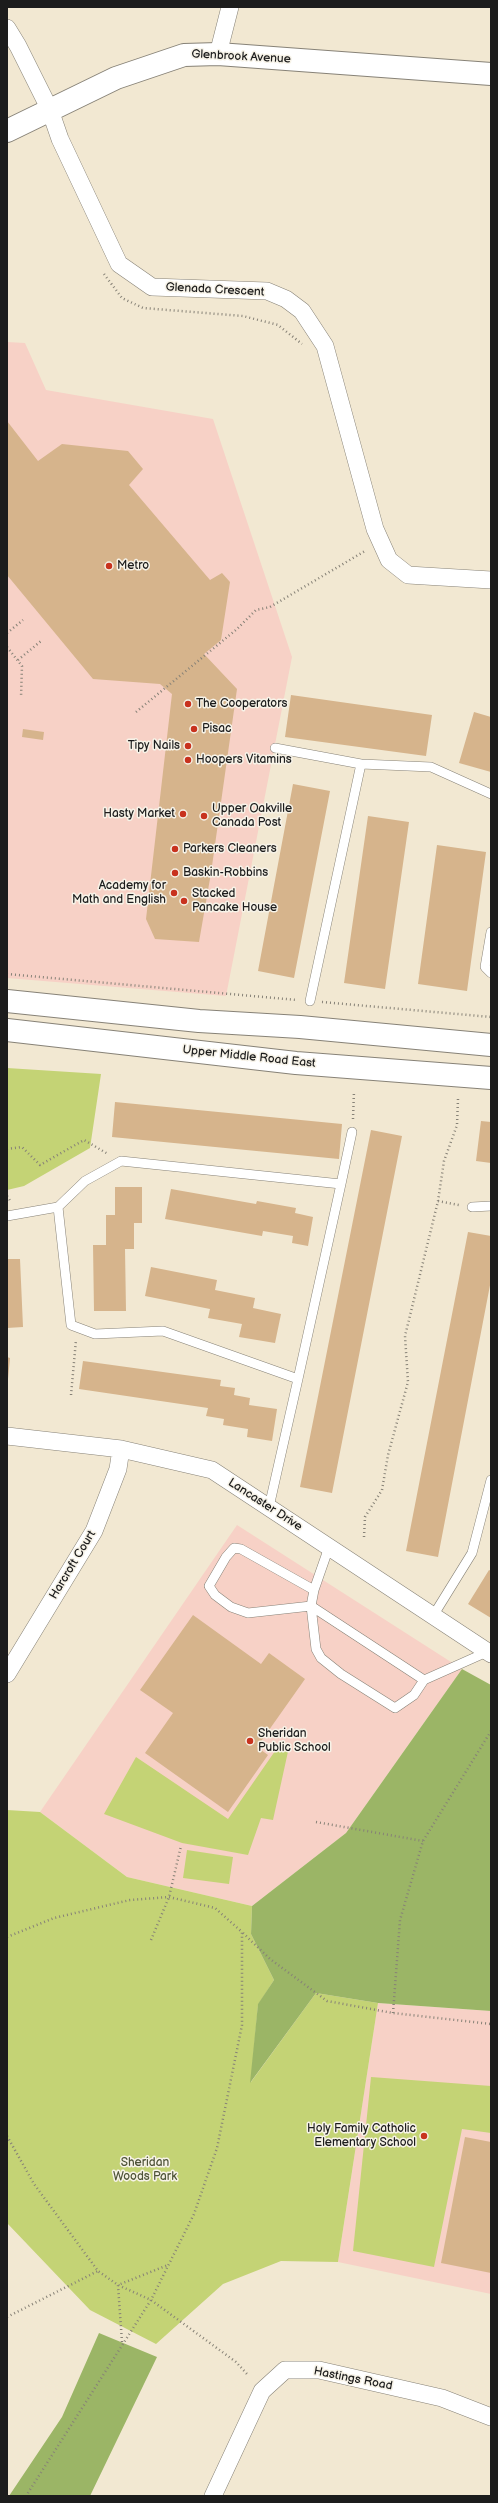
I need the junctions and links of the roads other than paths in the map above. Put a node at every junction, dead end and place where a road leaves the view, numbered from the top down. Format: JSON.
{"nodes":[{"id":1,"x":230,"y":7,"type":"edge"},
{"id":2,"x":7,"y":28,"type":"edge"},
{"id":3,"x":218,"y":54,"type":"junction"},
{"id":4,"x":491,"y":74,"type":"edge"},
{"id":5,"x":50,"y":110,"type":"junction"},
{"id":6,"x":7,"y":131,"type":"edge"},
{"id":7,"x":491,"y":580,"type":"edge"},
{"id":8,"x":275,"y":748,"type":"dead end"},
{"id":9,"x":361,"y":764,"type":"junction"},
{"id":10,"x":491,"y":794,"type":"edge"},
{"id":11,"x":491,"y":932,"type":"edge"},
{"id":12,"x":491,"y":973,"type":"edge"},
{"id":13,"x":7,"y":1001,"type":"edge"},
{"id":14,"x":310,"y":1001,"type":"road end"},
{"id":15,"x":7,"y":1030,"type":"edge"},
{"id":16,"x":491,"y":1044,"type":"edge"},
{"id":17,"x":491,"y":1078,"type":"edge"},
{"id":18,"x":352,"y":1132,"type":"road end"},
{"id":19,"x":341,"y":1184,"type":"junction"},
{"id":20,"x":491,"y":1206,"type":"edge"},
{"id":21,"x":58,"y":1207,"type":"junction"},
{"id":22,"x":472,"y":1207,"type":"road end"},
{"id":23,"x":7,"y":1216,"type":"edge"},
{"id":24,"x":298,"y":1380,"type":"junction"},
{"id":25,"x":7,"y":1436,"type":"edge"},
{"id":26,"x":122,"y":1449,"type":"junction"},
{"id":27,"x":491,"y":1480,"type":"edge"},
{"id":28,"x":269,"y":1507,"type":"junction"},
{"id":29,"x":329,"y":1547,"type":"junction"},
{"id":30,"x":314,"y":1590,"type":"junction"},
{"id":31,"x":311,"y":1606,"type":"junction"},
{"id":32,"x":433,"y":1616,"type":"junction"},
{"id":33,"x":489,"y":1653,"type":"edge"},
{"id":34,"x":7,"y":1674,"type":"edge"},
{"id":35,"x":424,"y":1680,"type":"junction"},
{"id":36,"x":491,"y":2417,"type":"edge"},
{"id":37,"x":213,"y":2496,"type":"edge"}],
"edges":[{"from":1,"to":3,"type":"street"},
{"from":2,"to":5,"type":"street","name":"Glenada Crescent"},
{"from":3,"to":4,"type":"main road","name":"Glenbrook Avenue"},
{"from":3,"to":5,"type":"main road","name":"Glenbrook Avenue"},
{"from":5,"to":6,"type":"main road","name":"Glenbrook Avenue"},
{"from":5,"to":7,"type":"street","name":"Glenada Crescent"},
{"from":8,"to":9,"type":"lane"},
{"from":9,"to":10,"type":"lane"},
{"from":9,"to":14,"type":"lane"},
{"from":11,"to":12,"type":"lane"},
{"from":13,"to":16,"type":"main road"},
{"from":15,"to":17,"type":"main road","name":"Upper Middle Road East"},
{"from":18,"to":19,"type":"lane"},
{"from":19,"to":21,"type":"lane"},
{"from":19,"to":24,"type":"lane"},
{"from":20,"to":22,"type":"lane"},
{"from":21,"to":23,"type":"lane"},
{"from":21,"to":24,"type":"lane"},
{"from":24,"to":28,"type":"lane"},
{"from":25,"to":26,"type":"street","name":"Lancaster Drive"},
{"from":26,"to":28,"type":"street","name":"Lancaster Drive"},
{"from":26,"to":34,"type":"street","name":"Harcroft Court"},
{"from":27,"to":32,"type":"lane"},
{"from":28,"to":29,"type":"street","name":"Lancaster Drive"},
{"from":29,"to":30,"type":"lane"},
{"from":29,"to":32,"type":"street","name":"Lancaster Drive"},
{"from":30,"to":31,"type":"lane"},
{"from":30,"to":31,"type":"lane"},
{"from":31,"to":35,"type":"lane"},
{"from":31,"to":35,"type":"lane"},
{"from":32,"to":33,"type":"street","name":"Lancaster Drive"},
{"from":33,"to":35,"type":"lane"},
{"from":36,"to":37,"type":"street","name":"Hastings Road"}]}
